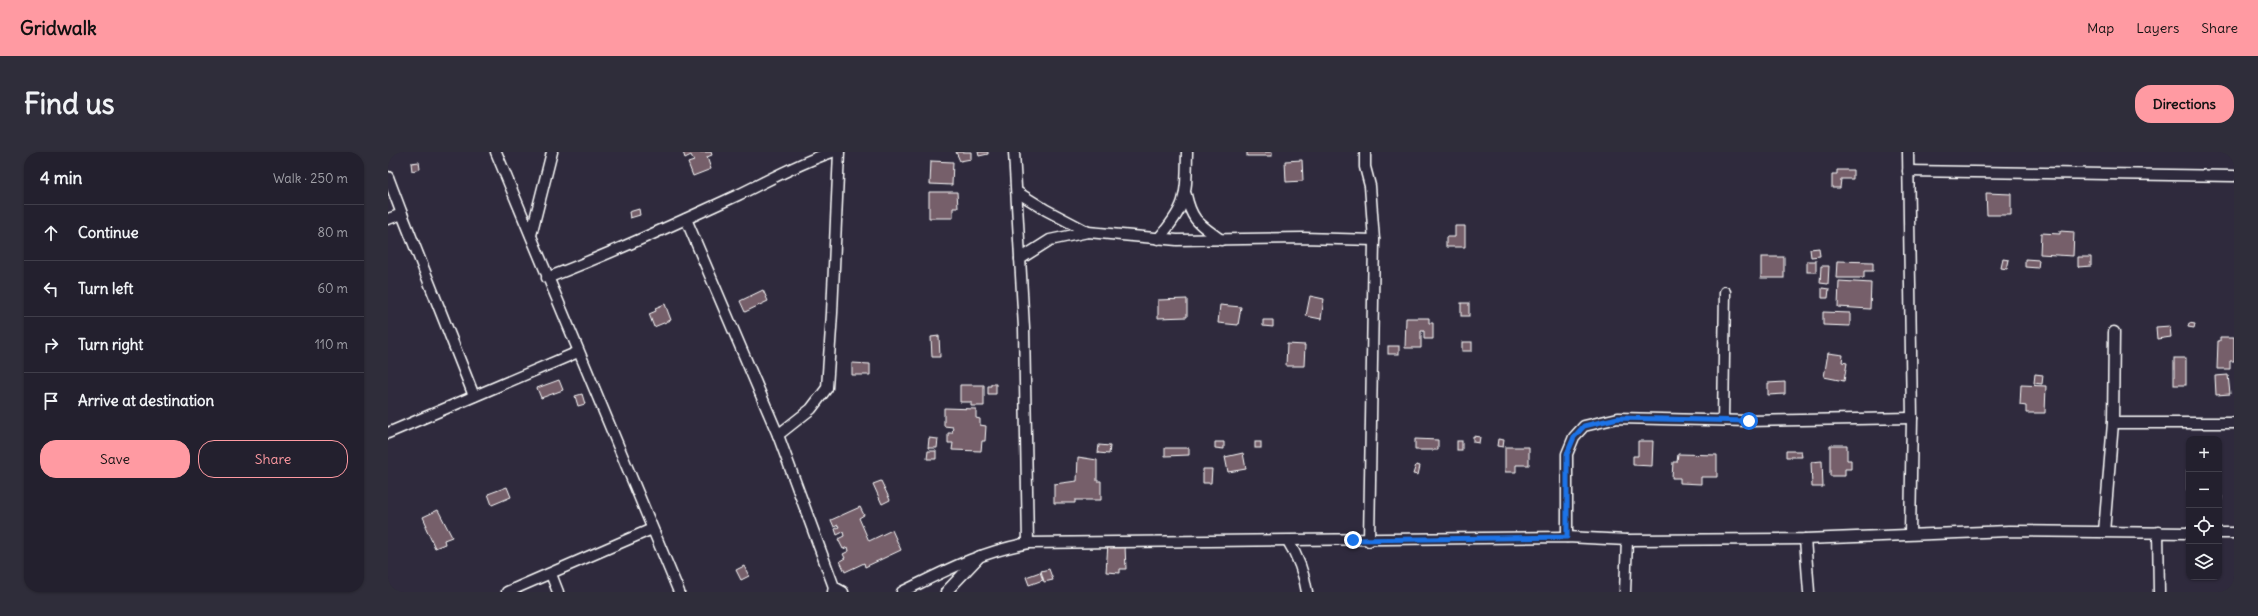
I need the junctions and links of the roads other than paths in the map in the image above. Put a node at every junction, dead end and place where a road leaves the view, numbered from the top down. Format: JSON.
{"nodes":[{"id":1,"x":496,"y":152,"type":"edge"},
{"id":2,"x":552,"y":152,"type":"edge"},
{"id":3,"x":832,"y":152,"type":"edge"},
{"id":4,"x":838,"y":152,"type":"edge"},
{"id":5,"x":1014,"y":152,"type":"edge"},
{"id":6,"x":1188,"y":152,"type":"edge"},
{"id":7,"x":1365,"y":152,"type":"edge"},
{"id":8,"x":1908,"y":152,"type":"edge"},
{"id":9,"x":1908,"y":171,"type":"junction"},
{"id":10,"x":2234,"y":176,"type":"edge"},
{"id":11,"x":388,"y":177,"type":"edge"},
{"id":12,"x":1016,"y":192,"type":"junction"},
{"id":13,"x":1186,"y":195,"type":"junction"},
{"id":14,"x":402,"y":214,"type":"junction"},
{"id":15,"x":388,"y":219,"type":"edge"},
{"id":16,"x":686,"y":219,"type":"junction"},
{"id":17,"x":1088,"y":232,"type":"junction"},
{"id":18,"x":531,"y":235,"type":"junction"},
{"id":19,"x":1158,"y":240,"type":"junction"},
{"id":20,"x":1221,"y":240,"type":"junction"},
{"id":21,"x":1374,"y":240,"type":"junction"},
{"id":22,"x":1020,"y":260,"type":"junction"},
{"id":23,"x":547,"y":278,"type":"junction"},
{"id":24,"x":1725,"y":292,"type":"dead end"},
{"id":25,"x":2114,"y":332,"type":"dead end"},
{"id":26,"x":578,"y":352,"type":"junction"},
{"id":27,"x":474,"y":396,"type":"junction"},
{"id":28,"x":1912,"y":418,"type":"junction"},
{"id":29,"x":1723,"y":420,"type":"junction"},
{"id":30,"x":2234,"y":422,"type":"edge"},
{"id":31,"x":2113,"y":423,"type":"junction"},
{"id":32,"x":388,"y":433,"type":"edge"},
{"id":33,"x":778,"y":435,"type":"junction"},
{"id":34,"x":652,"y":529,"type":"junction"},
{"id":35,"x":2104,"y":532,"type":"junction"},
{"id":36,"x":2158,"y":532,"type":"junction"},
{"id":37,"x":2186,"y":533,"type":"edge"},
{"id":38,"x":2222,"y":533,"type":"edge"},
{"id":39,"x":2234,"y":533,"type":"edge"},
{"id":40,"x":1910,"y":534,"type":"junction"},
{"id":41,"x":1567,"y":537,"type":"junction"},
{"id":42,"x":1805,"y":539,"type":"junction"},
{"id":43,"x":1369,"y":540,"type":"junction"},
{"id":44,"x":1627,"y":540,"type":"junction"},
{"id":45,"x":1288,"y":541,"type":"junction"},
{"id":46,"x":1028,"y":543,"type":"junction"},
{"id":47,"x":982,"y":554,"type":"junction"},
{"id":48,"x":551,"y":574,"type":"junction"},
{"id":49,"x":837,"y":590,"type":"edge"},
{"id":50,"x":507,"y":592,"type":"edge"},
{"id":51,"x":558,"y":592,"type":"edge"},
{"id":52,"x":679,"y":592,"type":"edge"},
{"id":53,"x":902,"y":592,"type":"edge"},
{"id":54,"x":946,"y":592,"type":"edge"},
{"id":55,"x":1307,"y":592,"type":"edge"},
{"id":56,"x":1625,"y":592,"type":"edge"},
{"id":57,"x":1809,"y":592,"type":"edge"},
{"id":58,"x":2159,"y":592,"type":"edge"}],
"edges":[{"from":1,"to":18,"type":"street"},
{"from":2,"to":18,"type":"street"},
{"from":3,"to":16,"type":"street"},
{"from":4,"to":33,"type":"street"},
{"from":5,"to":12,"type":"street"},
{"from":6,"to":13,"type":"street"},
{"from":7,"to":21,"type":"street"},
{"from":8,"to":9,"type":"street"},
{"from":9,"to":10,"type":"street"},
{"from":9,"to":28,"type":"street"},
{"from":11,"to":14,"type":"street"},
{"from":12,"to":17,"type":"street"},
{"from":12,"to":22,"type":"street"},
{"from":13,"to":19,"type":"street"},
{"from":13,"to":20,"type":"street"},
{"from":14,"to":15,"type":"street"},
{"from":14,"to":27,"type":"street"},
{"from":16,"to":23,"type":"street"},
{"from":16,"to":33,"type":"street"},
{"from":17,"to":19,"type":"street"},
{"from":17,"to":22,"type":"street"},
{"from":18,"to":23,"type":"street"},
{"from":19,"to":20,"type":"street"},
{"from":20,"to":21,"type":"street"},
{"from":21,"to":43,"type":"street"},
{"from":22,"to":46,"type":"street"},
{"from":23,"to":26,"type":"street"},
{"from":24,"to":29,"type":"street"},
{"from":25,"to":31,"type":"street"},
{"from":26,"to":27,"type":"street"},
{"from":26,"to":34,"type":"street"},
{"from":27,"to":32,"type":"street"},
{"from":28,"to":29,"type":"street"},
{"from":28,"to":40,"type":"street"},
{"from":29,"to":41,"type":"street"},
{"from":30,"to":31,"type":"street"},
{"from":31,"to":35,"type":"street"},
{"from":33,"to":49,"type":"street"},
{"from":34,"to":48,"type":"street"},
{"from":34,"to":52,"type":"street"},
{"from":35,"to":36,"type":"street"},
{"from":35,"to":40,"type":"street"},
{"from":36,"to":37,"type":"street"},
{"from":36,"to":58,"type":"street"},
{"from":38,"to":39,"type":"street"},
{"from":40,"to":42,"type":"street"},
{"from":41,"to":43,"type":"street"},
{"from":41,"to":44,"type":"street"},
{"from":42,"to":44,"type":"street"},
{"from":42,"to":57,"type":"street"},
{"from":43,"to":45,"type":"street"},
{"from":44,"to":56,"type":"street"},
{"from":45,"to":46,"type":"street"},
{"from":45,"to":55,"type":"street"},
{"from":46,"to":47,"type":"street"},
{"from":47,"to":53,"type":"street"},
{"from":47,"to":54,"type":"street"},
{"from":48,"to":50,"type":"street"},
{"from":48,"to":51,"type":"street"}]}
